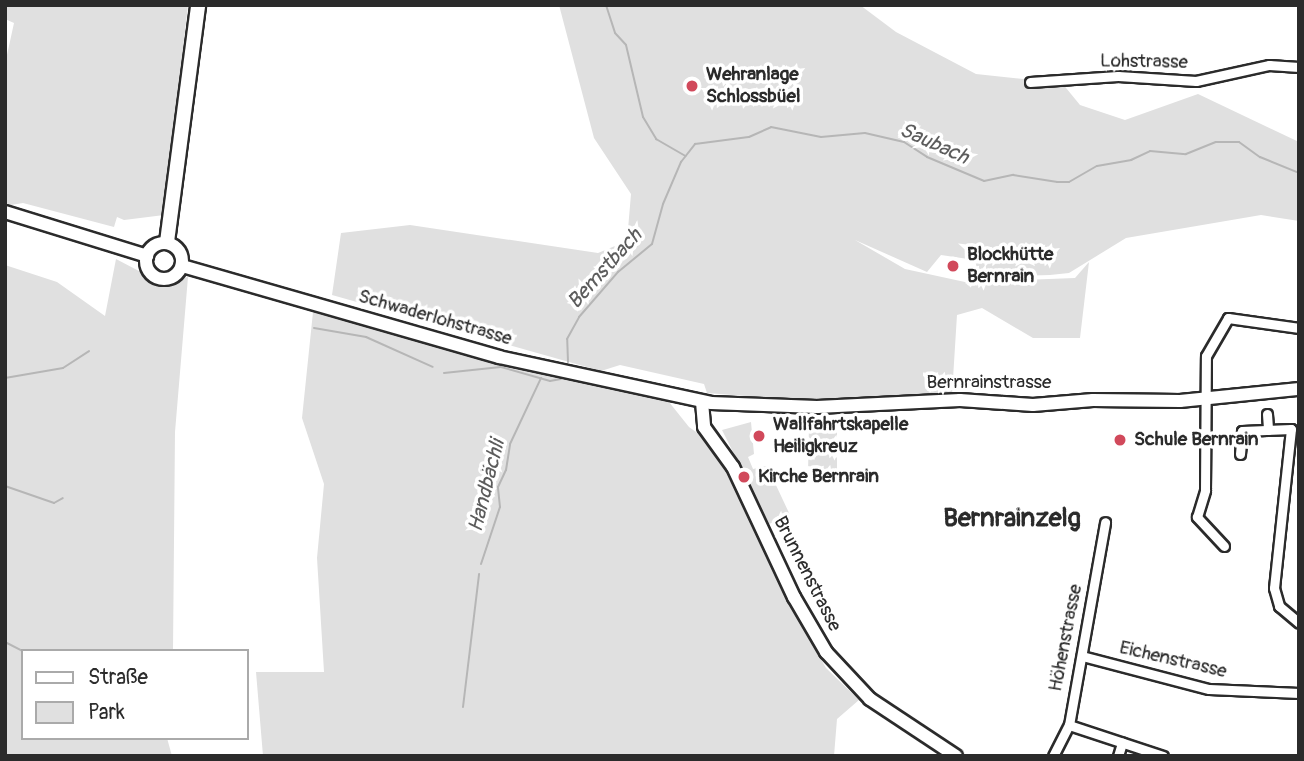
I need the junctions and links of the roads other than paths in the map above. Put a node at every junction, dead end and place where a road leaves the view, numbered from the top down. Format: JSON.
{"nodes":[{"id":1,"x":198,"y":5,"type":"edge"},
{"id":2,"x":1299,"y":67,"type":"edge"},
{"id":3,"x":1030,"y":82,"type":"dead end"},
{"id":4,"x":5,"y":212,"type":"edge"},
{"id":5,"x":167,"y":242,"type":"junction"},
{"id":6,"x":147,"y":256,"type":"junction"},
{"id":7,"x":182,"y":266,"type":"junction"},
{"id":8,"x":1299,"y":328,"type":"edge"},
{"id":9,"x":1299,"y":389,"type":"edge"},
{"id":10,"x":679,"y":398,"type":"joint"},
{"id":11,"x":1206,"y":399,"type":"junction"},
{"id":12,"x":707,"y":402,"type":"junction"},
{"id":13,"x":1267,"y":414,"type":"dead end"},
{"id":14,"x":1268,"y":430,"type":"junction"},
{"id":15,"x":1240,"y":454,"type":"dead end"},
{"id":16,"x":1105,"y":522,"type":"dead end"},
{"id":17,"x":1224,"y":546,"type":"dead end"},
{"id":18,"x":1299,"y":623,"type":"edge"},
{"id":19,"x":1082,"y":656,"type":"junction"},
{"id":20,"x":1299,"y":693,"type":"edge"},
{"id":21,"x":1069,"y":725,"type":"junction"},
{"id":22,"x":1122,"y":743,"type":"junction"},
{"id":23,"x":956,"y":756,"type":"edge"},
{"id":24,"x":1053,"y":756,"type":"edge"},
{"id":25,"x":1118,"y":756,"type":"edge"},
{"id":26,"x":1163,"y":756,"type":"edge"}],
"edges":[{"from":1,"to":5,"type":"highway"},
{"from":2,"to":3,"type":"street","name":"Lohstrasse"},
{"from":4,"to":6,"type":"main road"},
{"from":5,"to":6,"type":"main road"},
{"from":5,"to":7,"type":"main road"},
{"from":6,"to":7,"type":"main road"},
{"from":7,"to":10,"type":"main road","name":"Schwaderlohstrasse"},
{"from":8,"to":11,"type":"street"},
{"from":9,"to":11,"type":"main road","name":"Bernrainstrasse"},
{"from":10,"to":12,"type":"main road","name":"Bernrainstrasse"},
{"from":11,"to":12,"type":"main road","name":"Bernrainstrasse"},
{"from":11,"to":17,"type":"street"},
{"from":12,"to":23,"type":"main road","name":"Brunnenstrasse"},
{"from":13,"to":14,"type":"street"},
{"from":14,"to":15,"type":"street"},
{"from":14,"to":18,"type":"street"},
{"from":16,"to":19,"type":"street","name":"Höhenstrasse"},
{"from":19,"to":20,"type":"street","name":"Eichenstrasse"},
{"from":19,"to":21,"type":"street","name":"Höhenstrasse"},
{"from":21,"to":22,"type":"street"},
{"from":21,"to":24,"type":"street","name":"Höhenstrasse"},
{"from":22,"to":25,"type":"street"},
{"from":22,"to":26,"type":"street"}]}
